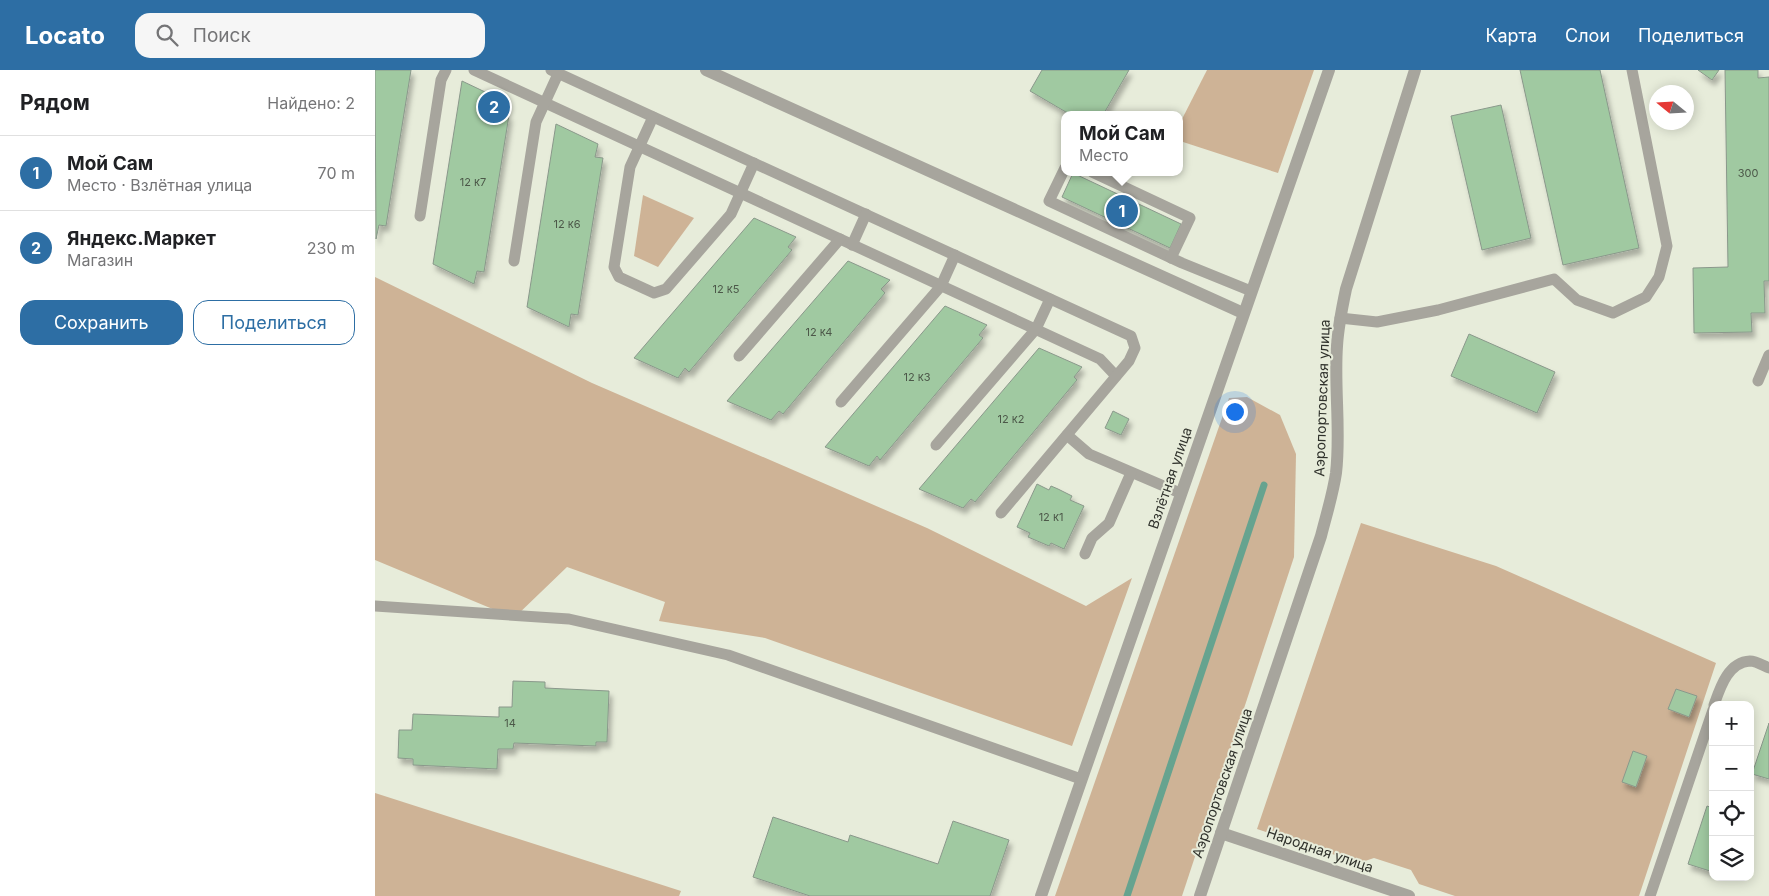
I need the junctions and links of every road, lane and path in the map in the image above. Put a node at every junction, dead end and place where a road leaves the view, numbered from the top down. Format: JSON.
{"nodes":[{"id":1,"x":446,"y":70,"type":"edge"},
{"id":2,"x":473,"y":70,"type":"edge"},
{"id":3,"x":705,"y":70,"type":"edge"},
{"id":4,"x":1329,"y":70,"type":"edge"},
{"id":5,"x":1415,"y":70,"type":"edge"},
{"id":6,"x":1632,"y":70,"type":"edge"},
{"id":7,"x":555,"y":72,"type":"edge"},
{"id":8,"x":545,"y":103,"type":"junction"},
{"id":9,"x":653,"y":117,"type":"junction"},
{"id":10,"x":640,"y":147,"type":"junction"},
{"id":11,"x":754,"y":163,"type":"junction"},
{"id":12,"x":1061,"y":176,"type":"edge"},
{"id":13,"x":1101,"y":176,"type":"edge"},
{"id":14,"x":740,"y":193,"type":"junction"},
{"id":15,"x":865,"y":214,"type":"junction"},
{"id":16,"x":420,"y":216,"type":"dead end"},
{"id":17,"x":840,"y":239,"type":"junction"},
{"id":18,"x":852,"y":244,"type":"junction"},
{"id":19,"x":955,"y":255,"type":"junction"},
{"id":20,"x":1171,"y":258,"type":"junction"},
{"id":21,"x":514,"y":261,"type":"dead end"},
{"id":22,"x":941,"y":286,"type":"junction"},
{"id":23,"x":1251,"y":291,"type":"junction"},
{"id":24,"x":1050,"y":299,"type":"junction"},
{"id":25,"x":1243,"y":313,"type":"junction"},
{"id":26,"x":1340,"y":318,"type":"junction"},
{"id":27,"x":1035,"y":329,"type":"junction"},
{"id":28,"x":1769,"y":355,"type":"edge"},
{"id":29,"x":739,"y":356,"type":"dead end"},
{"id":30,"x":1116,"y":376,"type":"junction"},
{"id":31,"x":1758,"y":380,"type":"dead end"},
{"id":32,"x":841,"y":402,"type":"dead end"},
{"id":33,"x":1067,"y":435,"type":"junction"},
{"id":34,"x":937,"y":445,"type":"dead end"},
{"id":35,"x":1131,"y":473,"type":"junction"},
{"id":36,"x":1180,"y":493,"type":"junction"},
{"id":37,"x":1001,"y":513,"type":"dead end"},
{"id":38,"x":1085,"y":554,"type":"dead end"},
{"id":39,"x":375,"y":606,"type":"edge"},
{"id":40,"x":1769,"y":668,"type":"edge"},
{"id":41,"x":1715,"y":701,"type":"edge"},
{"id":42,"x":1709,"y":722,"type":"edge"},
{"id":43,"x":1081,"y":778,"type":"junction"},
{"id":44,"x":1221,"y":833,"type":"junction"},
{"id":45,"x":1041,"y":896,"type":"edge"},
{"id":46,"x":1200,"y":896,"type":"edge"},
{"id":47,"x":1409,"y":896,"type":"edge"},
{"id":48,"x":1650,"y":896,"type":"edge"}],
"edges":[{"from":1,"to":16,"type":"lane"},
{"from":2,"to":8,"type":"lane"},
{"from":3,"to":25,"type":"street"},
{"from":4,"to":23,"type":"street","name":"Взлётная улица"},
{"from":5,"to":26,"type":"street","name":"Аэропортовская улица"},
{"from":6,"to":26,"type":"lane"},
{"from":7,"to":8,"type":"lane"},
{"from":7,"to":9,"type":"lane"},
{"from":8,"to":10,"type":"lane"},
{"from":8,"to":21,"type":"lane"},
{"from":9,"to":10,"type":"lane"},
{"from":9,"to":11,"type":"lane"},
{"from":10,"to":14,"type":"lane"},
{"from":10,"to":14,"type":"lane"},
{"from":11,"to":14,"type":"lane"},
{"from":11,"to":15,"type":"lane"},
{"from":12,"to":20,"type":"lane"},
{"from":13,"to":20,"type":"lane"},
{"from":14,"to":17,"type":"lane"},
{"from":15,"to":18,"type":"lane"},
{"from":15,"to":19,"type":"lane"},
{"from":17,"to":18,"type":"lane"},
{"from":17,"to":29,"type":"lane"},
{"from":18,"to":22,"type":"lane"},
{"from":19,"to":22,"type":"lane"},
{"from":19,"to":24,"type":"lane"},
{"from":20,"to":23,"type":"lane"},
{"from":22,"to":27,"type":"lane"},
{"from":22,"to":32,"type":"lane"},
{"from":23,"to":25,"type":"street","name":"Взлётная улица"},
{"from":24,"to":27,"type":"lane"},
{"from":24,"to":30,"type":"lane"},
{"from":25,"to":36,"type":"street","name":"Взлётная улица"},
{"from":26,"to":44,"type":"street","name":"Аэропортовская улица"},
{"from":27,"to":30,"type":"lane"},
{"from":27,"to":34,"type":"lane"},
{"from":28,"to":31,"type":"lane"},
{"from":30,"to":33,"type":"lane"},
{"from":33,"to":35,"type":"lane"},
{"from":33,"to":37,"type":"lane"},
{"from":35,"to":36,"type":"lane"},
{"from":35,"to":38,"type":"lane"},
{"from":36,"to":43,"type":"street","name":"Взлётная улица"},
{"from":39,"to":43,"type":"lane"},
{"from":40,"to":41,"type":"lane"},
{"from":42,"to":48,"type":"lane"},
{"from":43,"to":45,"type":"street","name":"Взлётная улица"},
{"from":44,"to":46,"type":"street","name":"Аэропортовская улица"},
{"from":44,"to":47,"type":"street","name":"Народная улица"}]}
